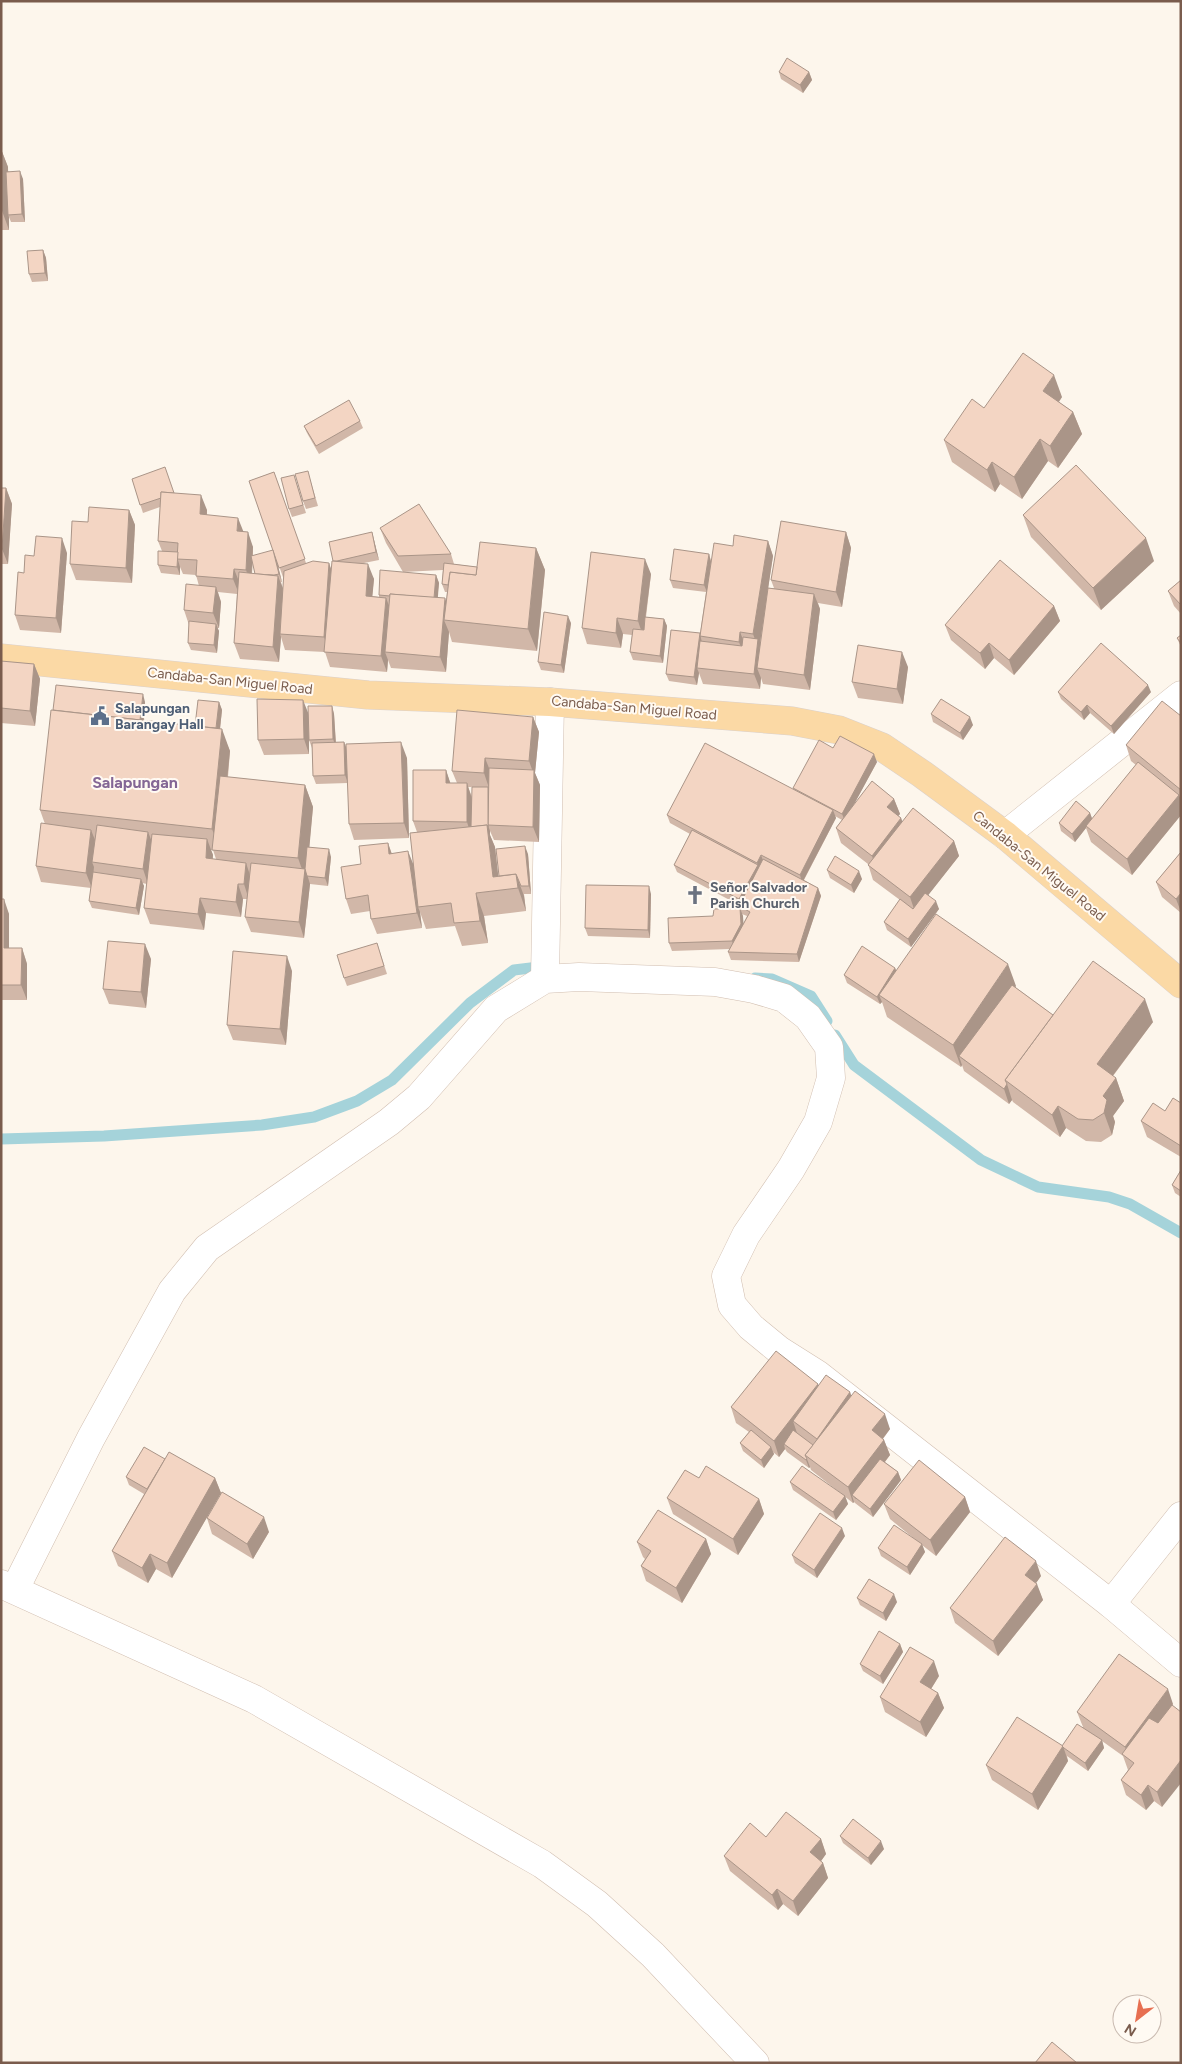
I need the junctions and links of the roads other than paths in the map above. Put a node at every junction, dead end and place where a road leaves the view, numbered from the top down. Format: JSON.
{"nodes":[{"id":1,"x":1,"y":658,"type":"edge"},
{"id":2,"x":1181,"y":695,"type":"edge"},
{"id":3,"x":550,"y":702,"type":"junction"},
{"id":4,"x":1006,"y":836,"type":"junction"},
{"id":5,"x":545,"y":976,"type":"junction"},
{"id":6,"x":1181,"y":984,"type":"edge"},
{"id":7,"x":1181,"y":1516,"type":"edge"},
{"id":8,"x":8,"y":1587,"type":"edge"},
{"id":9,"x":1111,"y":1604,"type":"junction"},
{"id":10,"x":1181,"y":1663,"type":"edge"},
{"id":11,"x":755,"y":2063,"type":"edge"}],
"edges":[{"from":1,"to":3,"type":"main road","name":"Candaba-San Miguel Road"},
{"from":2,"to":4,"type":"street"},
{"from":3,"to":4,"type":"main road","name":"Candaba-San Miguel Road"},
{"from":3,"to":5,"type":"street"},
{"from":4,"to":6,"type":"main road","name":"Candaba-San Miguel Road"},
{"from":5,"to":8,"type":"street"},
{"from":5,"to":9,"type":"street"},
{"from":7,"to":9,"type":"street"},
{"from":8,"to":11,"type":"street"},
{"from":9,"to":10,"type":"street"}]}
